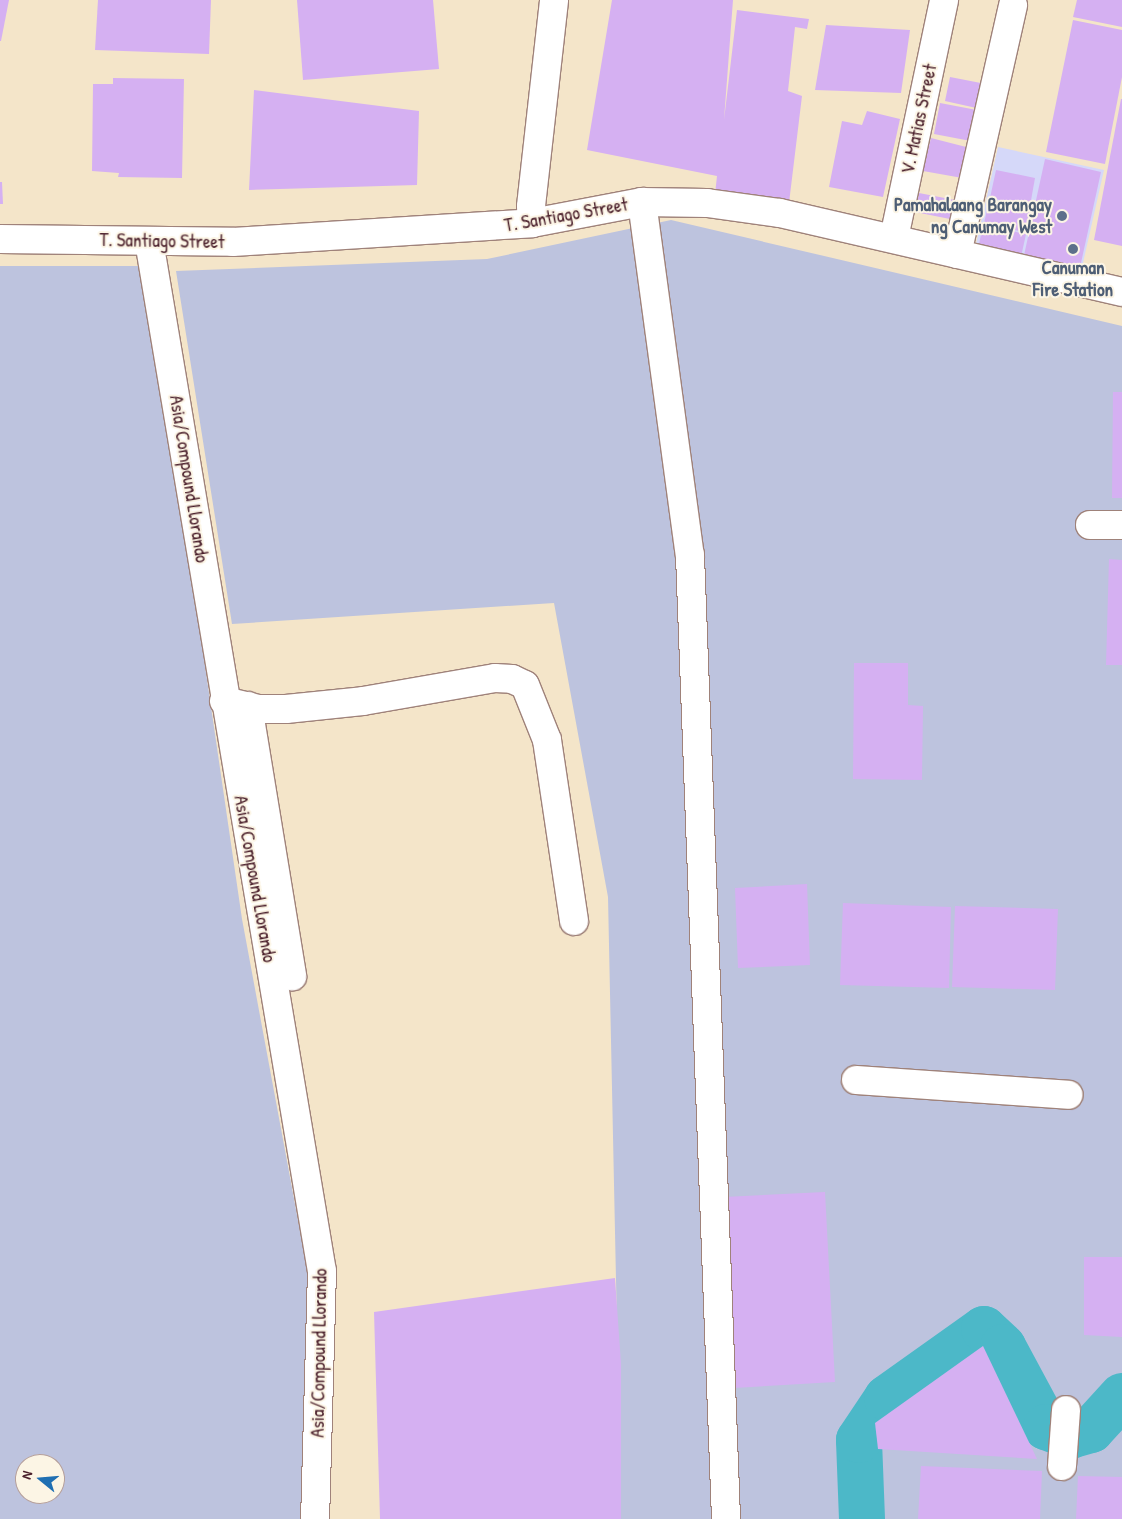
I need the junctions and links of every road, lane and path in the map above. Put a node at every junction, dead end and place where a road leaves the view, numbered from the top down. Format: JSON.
{"nodes":[{"id":1,"x":554,"y":0,"type":"edge"},
{"id":2,"x":944,"y":0,"type":"edge"},
{"id":3,"x":1013,"y":5,"type":"dead end"},
{"id":4,"x":642,"y":202,"type":"junction"},
{"id":5,"x":532,"y":224,"type":"junction"},
{"id":6,"x":894,"y":238,"type":"junction"},
{"id":7,"x":0,"y":239,"type":"edge"},
{"id":8,"x":149,"y":241,"type":"junction"},
{"id":9,"x":957,"y":254,"type":"junction"},
{"id":10,"x":1122,"y":292,"type":"edge"},
{"id":11,"x":1122,"y":524,"type":"edge"},
{"id":12,"x":1090,"y":525,"type":"dead end"},
{"id":13,"x":236,"y":703,"type":"junction"},
{"id":14,"x":574,"y":921,"type":"dead end"},
{"id":15,"x":292,"y":976,"type":"dead end"},
{"id":16,"x":856,"y":1080,"type":"dead end"},
{"id":17,"x":1068,"y":1095,"type":"dead end"},
{"id":18,"x":1066,"y":1410,"type":"dead end"},
{"id":19,"x":1062,"y":1466,"type":"dead end"},
{"id":20,"x":315,"y":1519,"type":"edge"},
{"id":21,"x":726,"y":1519,"type":"edge"}],
"edges":[{"from":1,"to":5,"type":"street"},
{"from":2,"to":6,"type":"street","name":"V. Matias Street"},
{"from":3,"to":9,"type":"street"},
{"from":4,"to":5,"type":"street","name":"T. Santiago Street"},
{"from":4,"to":6,"type":"street","name":"T. Santiago Street"},
{"from":4,"to":21,"type":"street"},
{"from":5,"to":8,"type":"street","name":"T. Santiago Street"},
{"from":6,"to":9,"type":"street","name":"T. Santiago Street"},
{"from":7,"to":8,"type":"street","name":"T. Santiago Street"},
{"from":8,"to":13,"type":"street","name":"Asia/Compound Llorando"},
{"from":9,"to":10,"type":"street","name":"T. Santiago Street"},
{"from":11,"to":12,"type":"street"},
{"from":13,"to":14,"type":"street"},
{"from":13,"to":15,"type":"street"},
{"from":13,"to":20,"type":"street","name":"Asia/Compound Llorando"},
{"from":16,"to":17,"type":"street"},
{"from":18,"to":19,"type":"street"}]}
